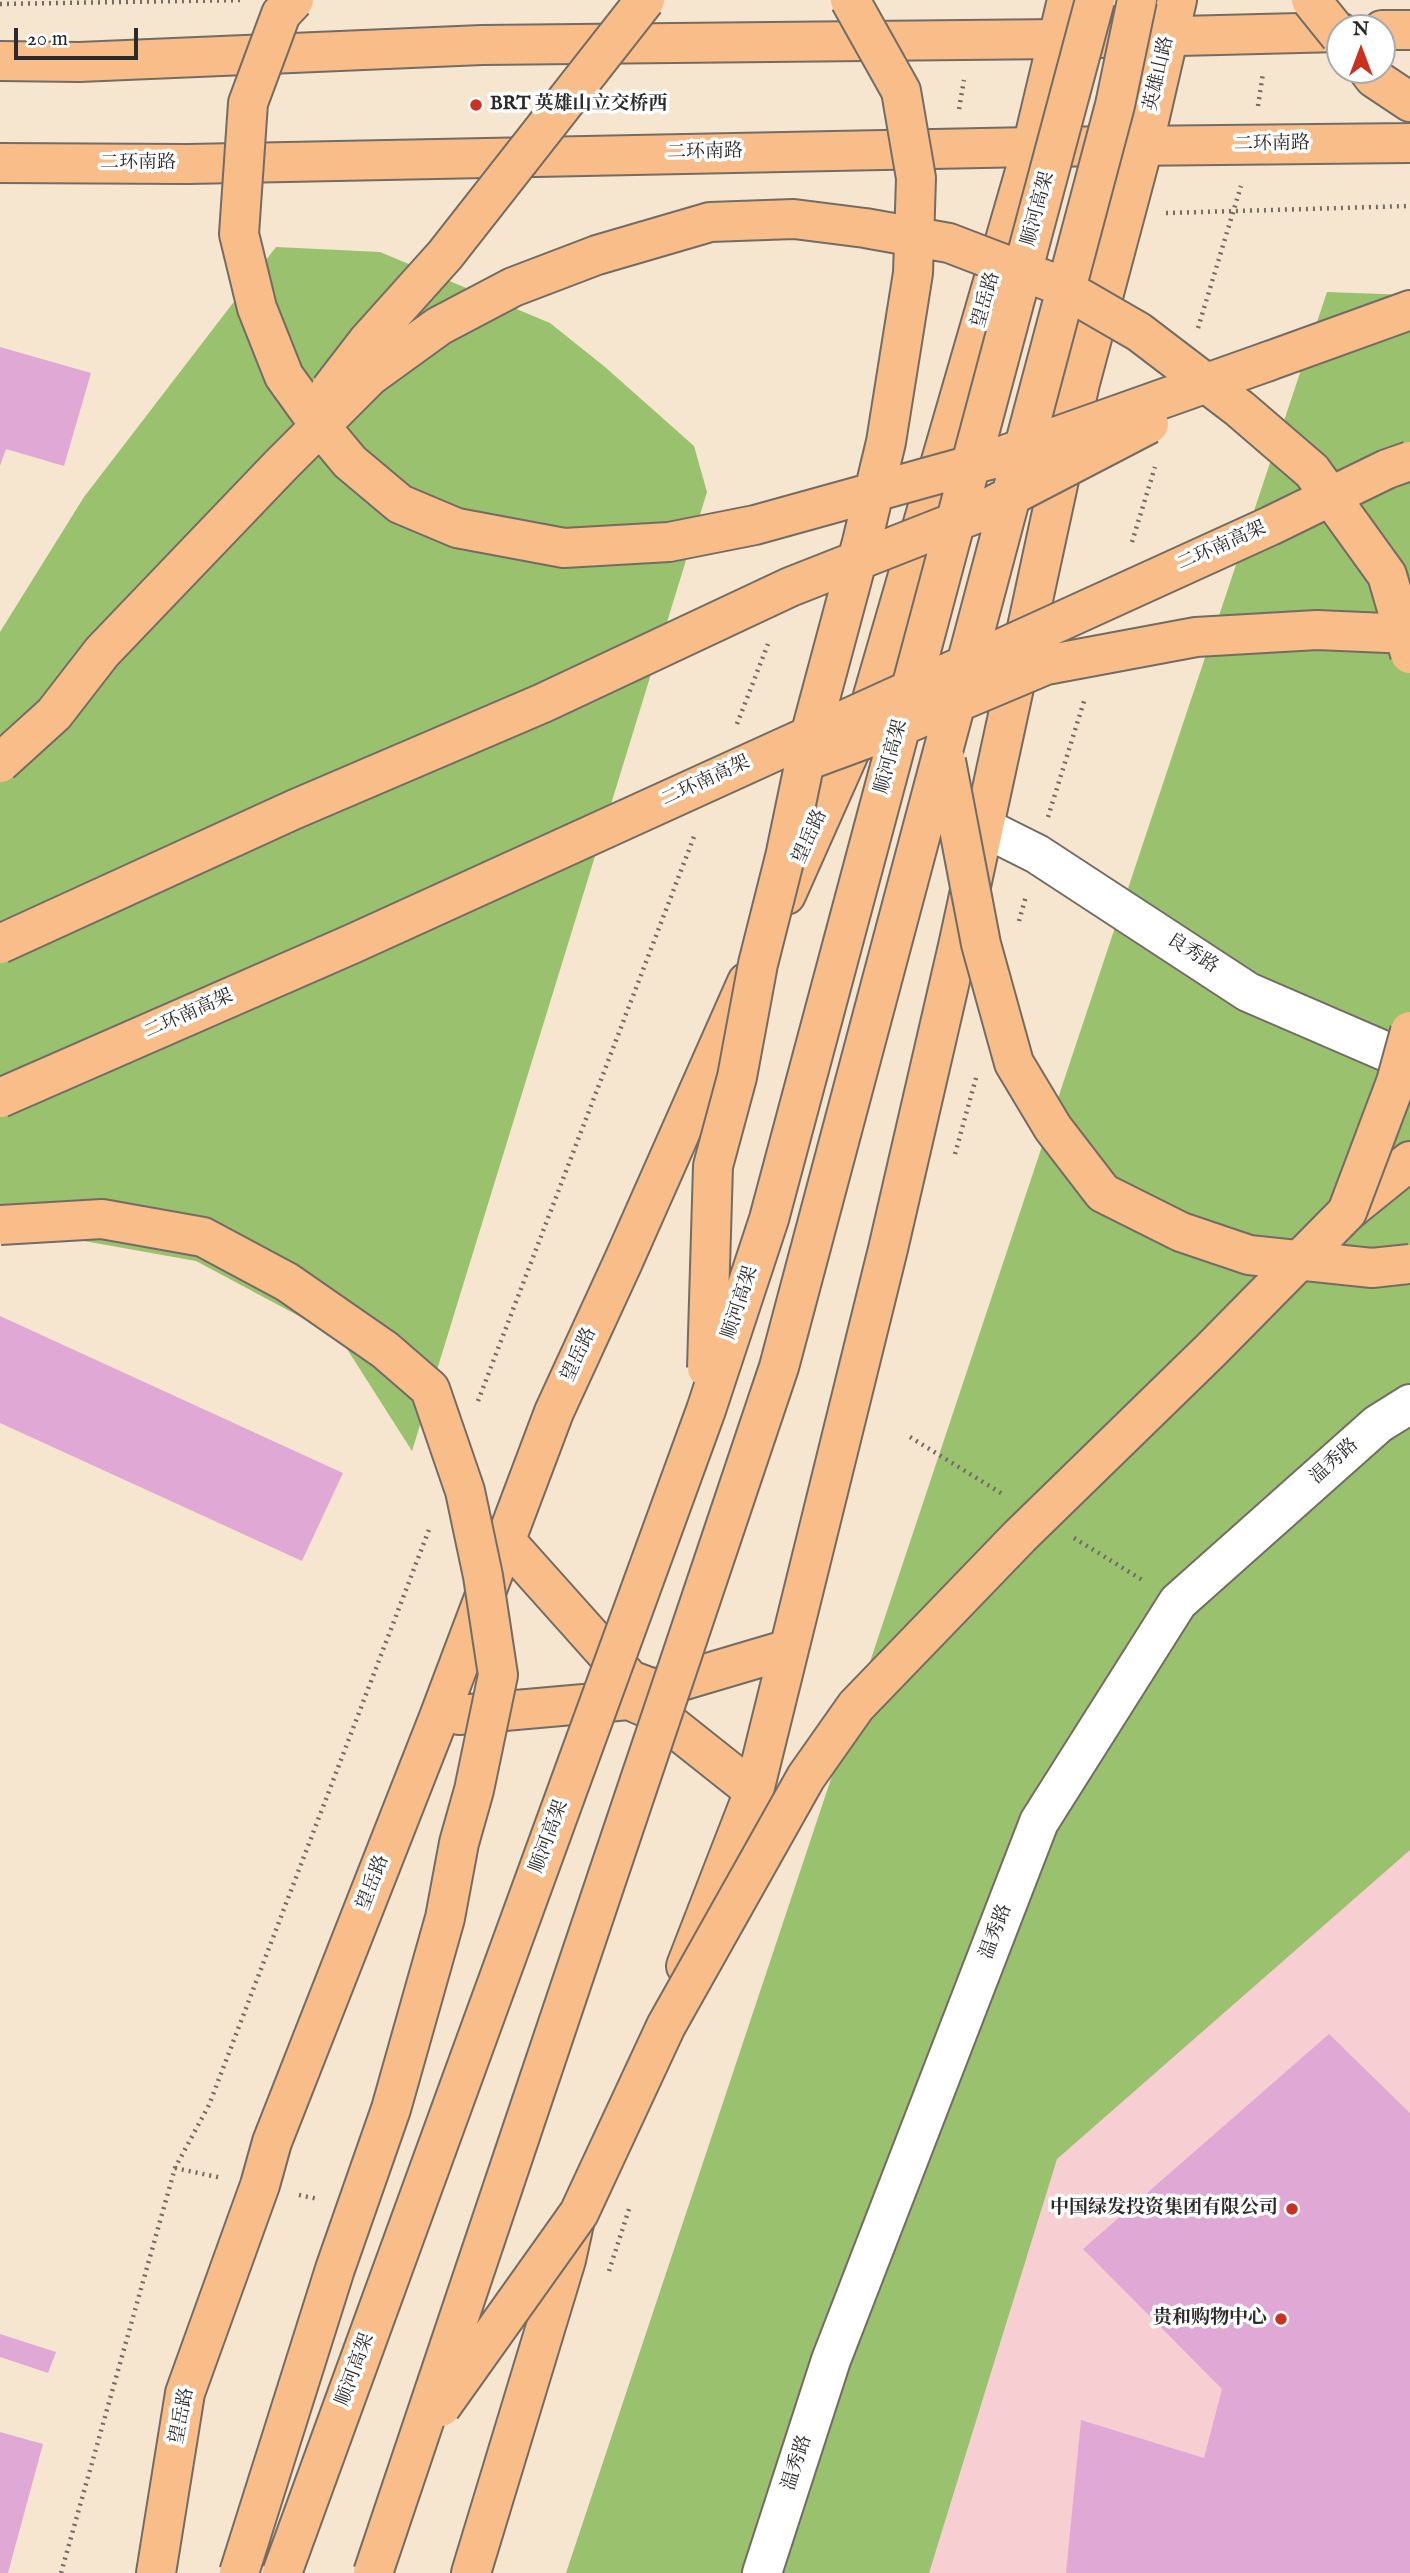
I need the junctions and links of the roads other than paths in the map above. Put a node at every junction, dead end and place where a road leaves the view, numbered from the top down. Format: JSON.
{"nodes":[{"id":1,"x":294,"y":0,"type":"edge"},
{"id":2,"x":645,"y":0,"type":"edge"},
{"id":3,"x":850,"y":0,"type":"edge"},
{"id":4,"x":1067,"y":0,"type":"edge"},
{"id":5,"x":1095,"y":0,"type":"edge"},
{"id":6,"x":1137,"y":0,"type":"edge"},
{"id":7,"x":1311,"y":0,"type":"edge"},
{"id":8,"x":1173,"y":18,"type":"edge"},
{"id":9,"x":1326,"y":18,"type":"edge"},
{"id":10,"x":1326,"y":33,"type":"edge"},
{"id":11,"x":1059,"y":39,"type":"junction"},
{"id":12,"x":0,"y":61,"type":"edge"},
{"id":13,"x":1383,"y":84,"type":"edge"},
{"id":14,"x":1410,"y":102,"type":"edge"},
{"id":15,"x":1410,"y":143,"type":"edge"},
{"id":16,"x":1032,"y":146,"type":"junction"},
{"id":17,"x":1143,"y":147,"type":"junction"},
{"id":18,"x":0,"y":163,"type":"edge"},
{"id":19,"x":1410,"y":310,"type":"edge"},
{"id":20,"x":1269,"y":361,"type":"junction"},
{"id":21,"x":1410,"y":461,"type":"edge"},
{"id":22,"x":242,"y":505,"type":"junction"},
{"id":23,"x":1410,"y":634,"type":"edge"},
{"id":24,"x":1410,"y":654,"type":"edge"},
{"id":25,"x":944,"y":751,"type":"junction"},
{"id":26,"x":0,"y":763,"type":"edge"},
{"id":27,"x":706,"y":782,"type":"junction"},
{"id":28,"x":983,"y":828,"type":"junction"},
{"id":29,"x":0,"y":944,"type":"edge"},
{"id":30,"x":1410,"y":1031,"type":"edge"},
{"id":31,"x":1410,"y":1062,"type":"edge"},
{"id":32,"x":0,"y":1098,"type":"edge"},
{"id":33,"x":1410,"y":1161,"type":"edge"},
{"id":34,"x":1347,"y":1212,"type":"junction"},
{"id":35,"x":0,"y":1225,"type":"edge"},
{"id":36,"x":1410,"y":1264,"type":"edge"},
{"id":37,"x":1410,"y":1404,"type":"edge"},
{"id":38,"x":706,"y":1410,"type":"junction"},
{"id":39,"x":504,"y":1539,"type":"junction"},
{"id":40,"x":789,"y":1649,"type":"junction"},
{"id":41,"x":439,"y":1717,"type":"junction"},
{"id":42,"x":754,"y":1791,"type":"junction"},
{"id":43,"x":417,"y":2440,"type":"junction"},
{"id":44,"x":156,"y":2573,"type":"edge"},
{"id":45,"x":239,"y":2573,"type":"edge"},
{"id":46,"x":282,"y":2573,"type":"edge"},
{"id":47,"x":373,"y":2573,"type":"edge"},
{"id":48,"x":471,"y":2573,"type":"edge"},
{"id":49,"x":762,"y":2573,"type":"edge"}],
"edges":[{"from":1,"to":20,"type":"main road","bridge":true},
{"from":2,"to":22,"type":"main road","bridge":true},
{"from":3,"to":38,"type":"main road","bridge":true},
{"from":4,"to":11,"type":"main road"},
{"from":5,"to":38,"type":"main road","name":"顺河高架","bridge":true},
{"from":6,"to":25,"type":"main road","bridge":true},
{"from":7,"to":9,"type":"main road","bridge":true},
{"from":8,"to":10,"type":"main road"},
{"from":8,"to":11,"type":"main road"},
{"from":8,"to":17,"type":"main road","name":"英雄山路"},
{"from":11,"to":12,"type":"main road"},
{"from":11,"to":16,"type":"main road"},
{"from":13,"to":14,"type":"main road"},
{"from":15,"to":17,"type":"main road","name":"二环南路"},
{"from":16,"to":17,"type":"main road","name":"二环南路"},
{"from":16,"to":18,"type":"main road","name":"二环南路"},
{"from":16,"to":39,"type":"main road","name":"望岳路"},
{"from":17,"to":28,"type":"main road"},
{"from":19,"to":20,"type":"main road"},
{"from":20,"to":29,"type":"main road","bridge":true},
{"from":21,"to":27,"type":"main road","name":"二环南高架","bridge":true},
{"from":22,"to":24,"type":"main road","bridge":true},
{"from":22,"to":26,"type":"main road","bridge":true},
{"from":23,"to":27,"type":"main road","bridge":true},
{"from":25,"to":36,"type":"main road","bridge":true},
{"from":25,"to":43,"type":"main road","bridge":true},
{"from":27,"to":32,"type":"main road","name":"二环南高架","bridge":true},
{"from":28,"to":31,"type":"street","name":"良秀路"},
{"from":28,"to":40,"type":"main road"},
{"from":30,"to":34,"type":"main road","bridge":true},
{"from":33,"to":34,"type":"main road"},
{"from":34,"to":43,"type":"main road","bridge":true},
{"from":35,"to":45,"type":"main road","bridge":true},
{"from":37,"to":49,"type":"street","name":"温秀路"},
{"from":38,"to":46,"type":"main road","name":"顺河高架","bridge":true},
{"from":39,"to":40,"type":"main road"},
{"from":39,"to":41,"type":"main road","name":"望岳路"},
{"from":40,"to":42,"type":"main road"},
{"from":41,"to":42,"type":"main road"},
{"from":41,"to":44,"type":"main road","name":"望岳路"},
{"from":42,"to":48,"type":"main road"},
{"from":43,"to":47,"type":"main road","bridge":true}]}
